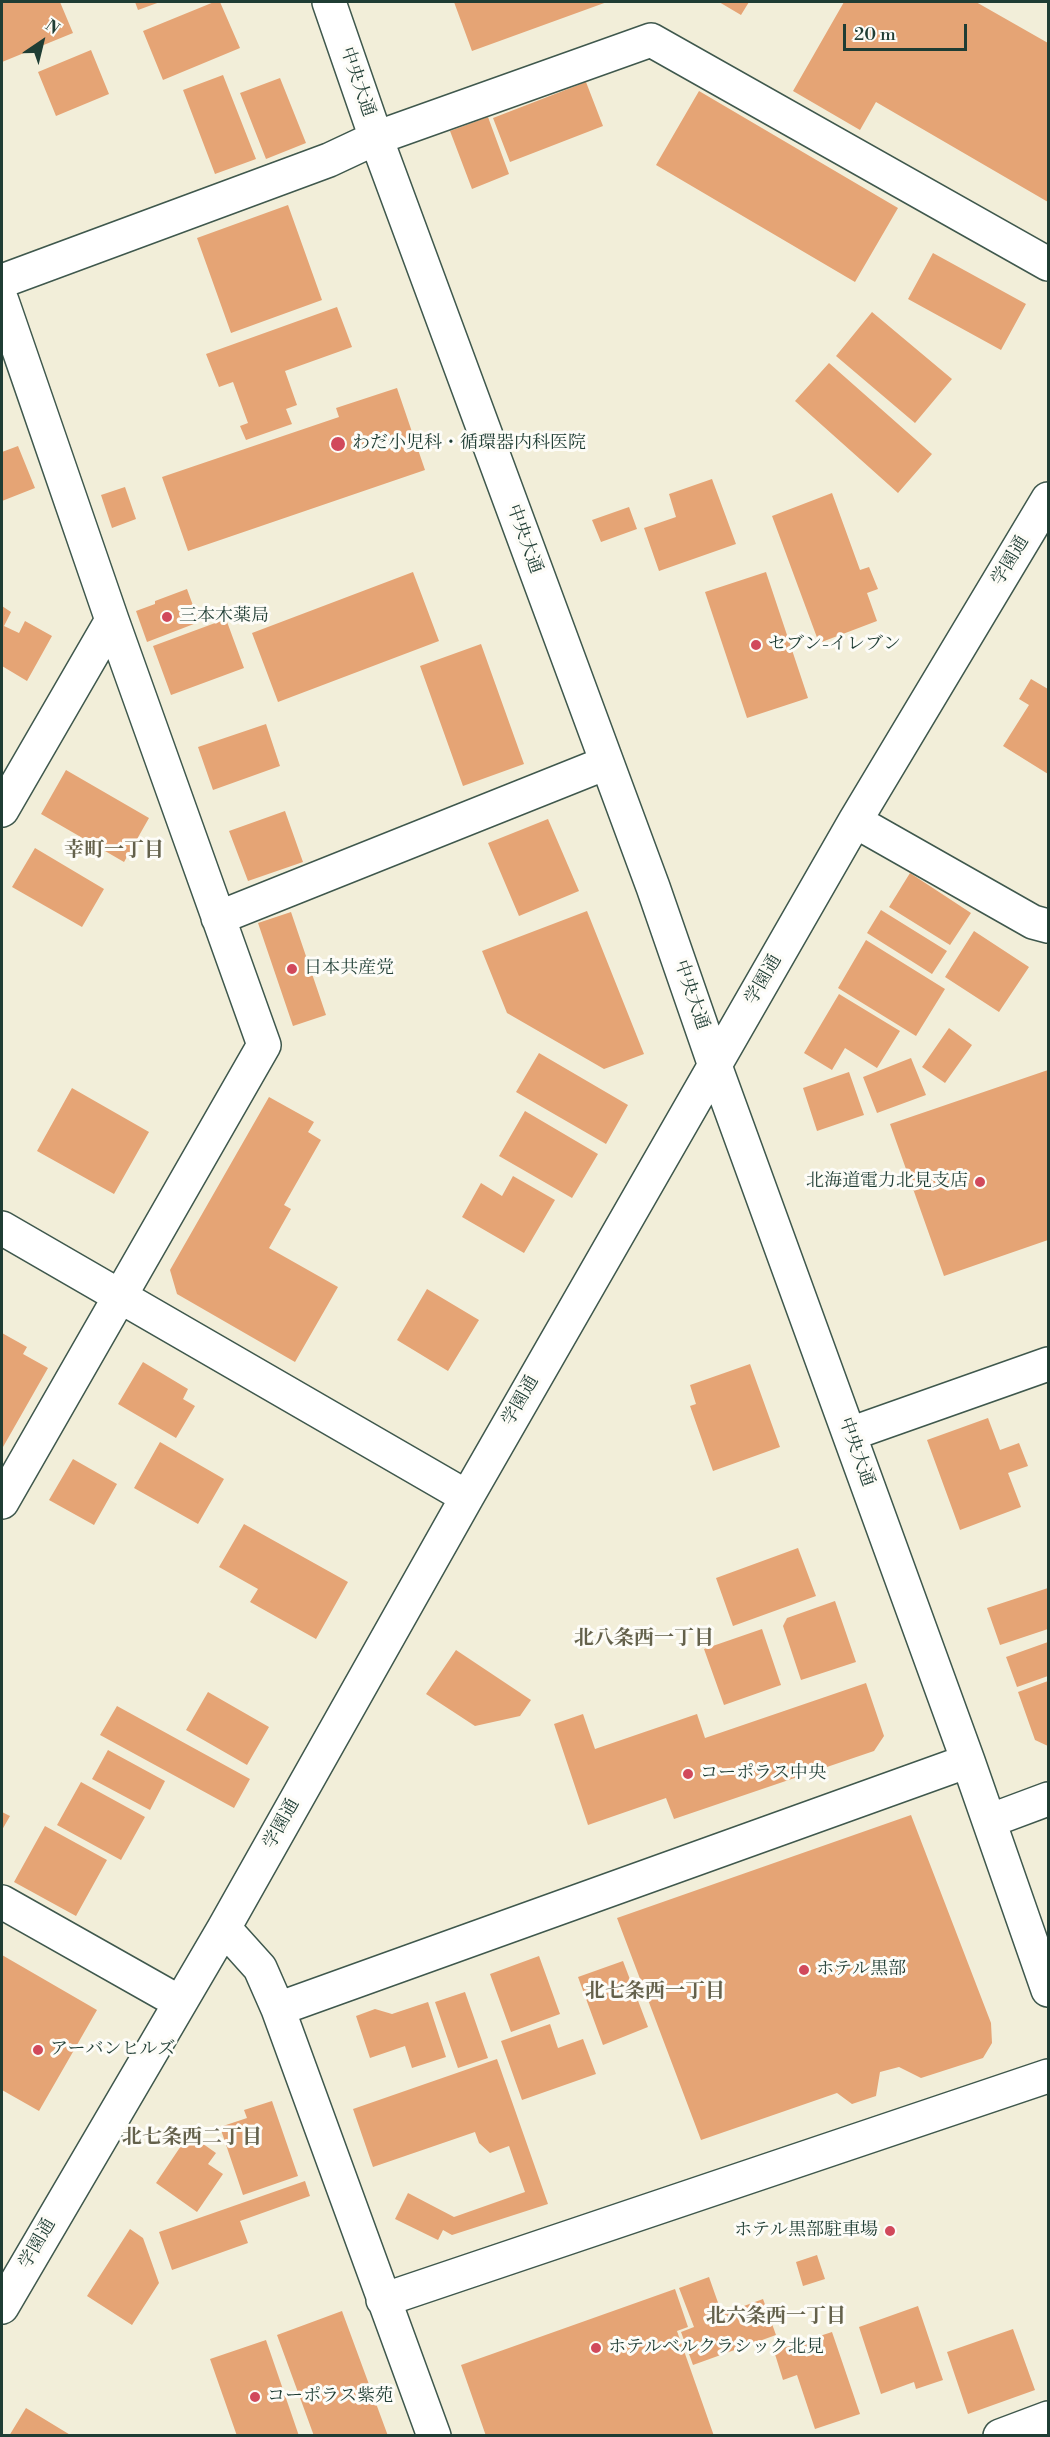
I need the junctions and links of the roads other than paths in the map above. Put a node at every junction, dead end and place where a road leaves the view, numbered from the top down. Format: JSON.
{"nodes":[{"id":1,"x":329,"y":2,"type":"edge"},
{"id":2,"x":376,"y":138,"type":"junction"},
{"id":3,"x":1048,"y":264,"type":"edge"},
{"id":4,"x":2,"y":281,"type":"edge"},
{"id":5,"x":2,"y":301,"type":"edge"},
{"id":6,"x":1048,"y":499,"type":"edge"},
{"id":7,"x":112,"y":620,"type":"junction"},
{"id":8,"x":606,"y":762,"type":"junction"},
{"id":9,"x":2,"y":810,"type":"edge"},
{"id":10,"x":855,"y":820,"type":"junction"},
{"id":11,"x":218,"y":918,"type":"junction"},
{"id":12,"x":1048,"y":926,"type":"edge"},
{"id":13,"x":714,"y":1064,"type":"junction"},
{"id":14,"x":2,"y":1228,"type":"edge"},
{"id":15,"x":120,"y":1297,"type":"junction"},
{"id":16,"x":1048,"y":1364,"type":"edge"},
{"id":17,"x":850,"y":1434,"type":"junction"},
{"id":18,"x":466,"y":1497,"type":"junction"},
{"id":19,"x":2,"y":1502,"type":"edge"},
{"id":20,"x":968,"y":1761,"type":"junction"},
{"id":21,"x":1048,"y":1799,"type":"edge"},
{"id":22,"x":989,"y":1821,"type":"junction"},
{"id":23,"x":2,"y":1902,"type":"edge"},
{"id":24,"x":224,"y":1928,"type":"junction"},
{"id":25,"x":1048,"y":1990,"type":"edge"},
{"id":26,"x":178,"y":2002,"type":"junction"},
{"id":27,"x":278,"y":2009,"type":"junction"},
{"id":28,"x":1048,"y":2076,"type":"edge"},
{"id":29,"x":383,"y":2300,"type":"junction"},
{"id":30,"x":2,"y":2307,"type":"edge"},
{"id":31,"x":1048,"y":2418,"type":"edge"},
{"id":32,"x":434,"y":2436,"type":"edge"},
{"id":33,"x":1000,"y":2436,"type":"edge"}],
"edges":[{"from":1,"to":2,"type":"street","name":"中央大通"},
{"from":2,"to":3,"type":"street"},
{"from":2,"to":4,"type":"street"},
{"from":2,"to":8,"type":"street","name":"中央大通"},
{"from":5,"to":7,"type":"street"},
{"from":6,"to":10,"type":"street","name":"学園通"},
{"from":7,"to":9,"type":"street"},
{"from":7,"to":11,"type":"street"},
{"from":8,"to":11,"type":"street"},
{"from":8,"to":13,"type":"street","name":"中央大通"},
{"from":10,"to":12,"type":"street"},
{"from":10,"to":13,"type":"street","name":"学園通"},
{"from":11,"to":15,"type":"street"},
{"from":13,"to":17,"type":"street","name":"中央大通"},
{"from":13,"to":18,"type":"street","name":"学園通"},
{"from":14,"to":15,"type":"street"},
{"from":15,"to":18,"type":"street"},
{"from":15,"to":19,"type":"street"},
{"from":16,"to":17,"type":"street"},
{"from":17,"to":20,"type":"street","name":"中央大通"},
{"from":18,"to":24,"type":"street","name":"学園通"},
{"from":20,"to":22,"type":"street","name":"中央大通"},
{"from":20,"to":27,"type":"street"},
{"from":21,"to":22,"type":"street"},
{"from":22,"to":25,"type":"street","name":"中央大通"},
{"from":23,"to":26,"type":"street"},
{"from":24,"to":26,"type":"street","name":"学園通"},
{"from":24,"to":27,"type":"street"},
{"from":26,"to":30,"type":"street","name":"学園通"},
{"from":27,"to":29,"type":"street"},
{"from":28,"to":29,"type":"street"},
{"from":29,"to":32,"type":"street"},
{"from":31,"to":33,"type":"street"}]}
